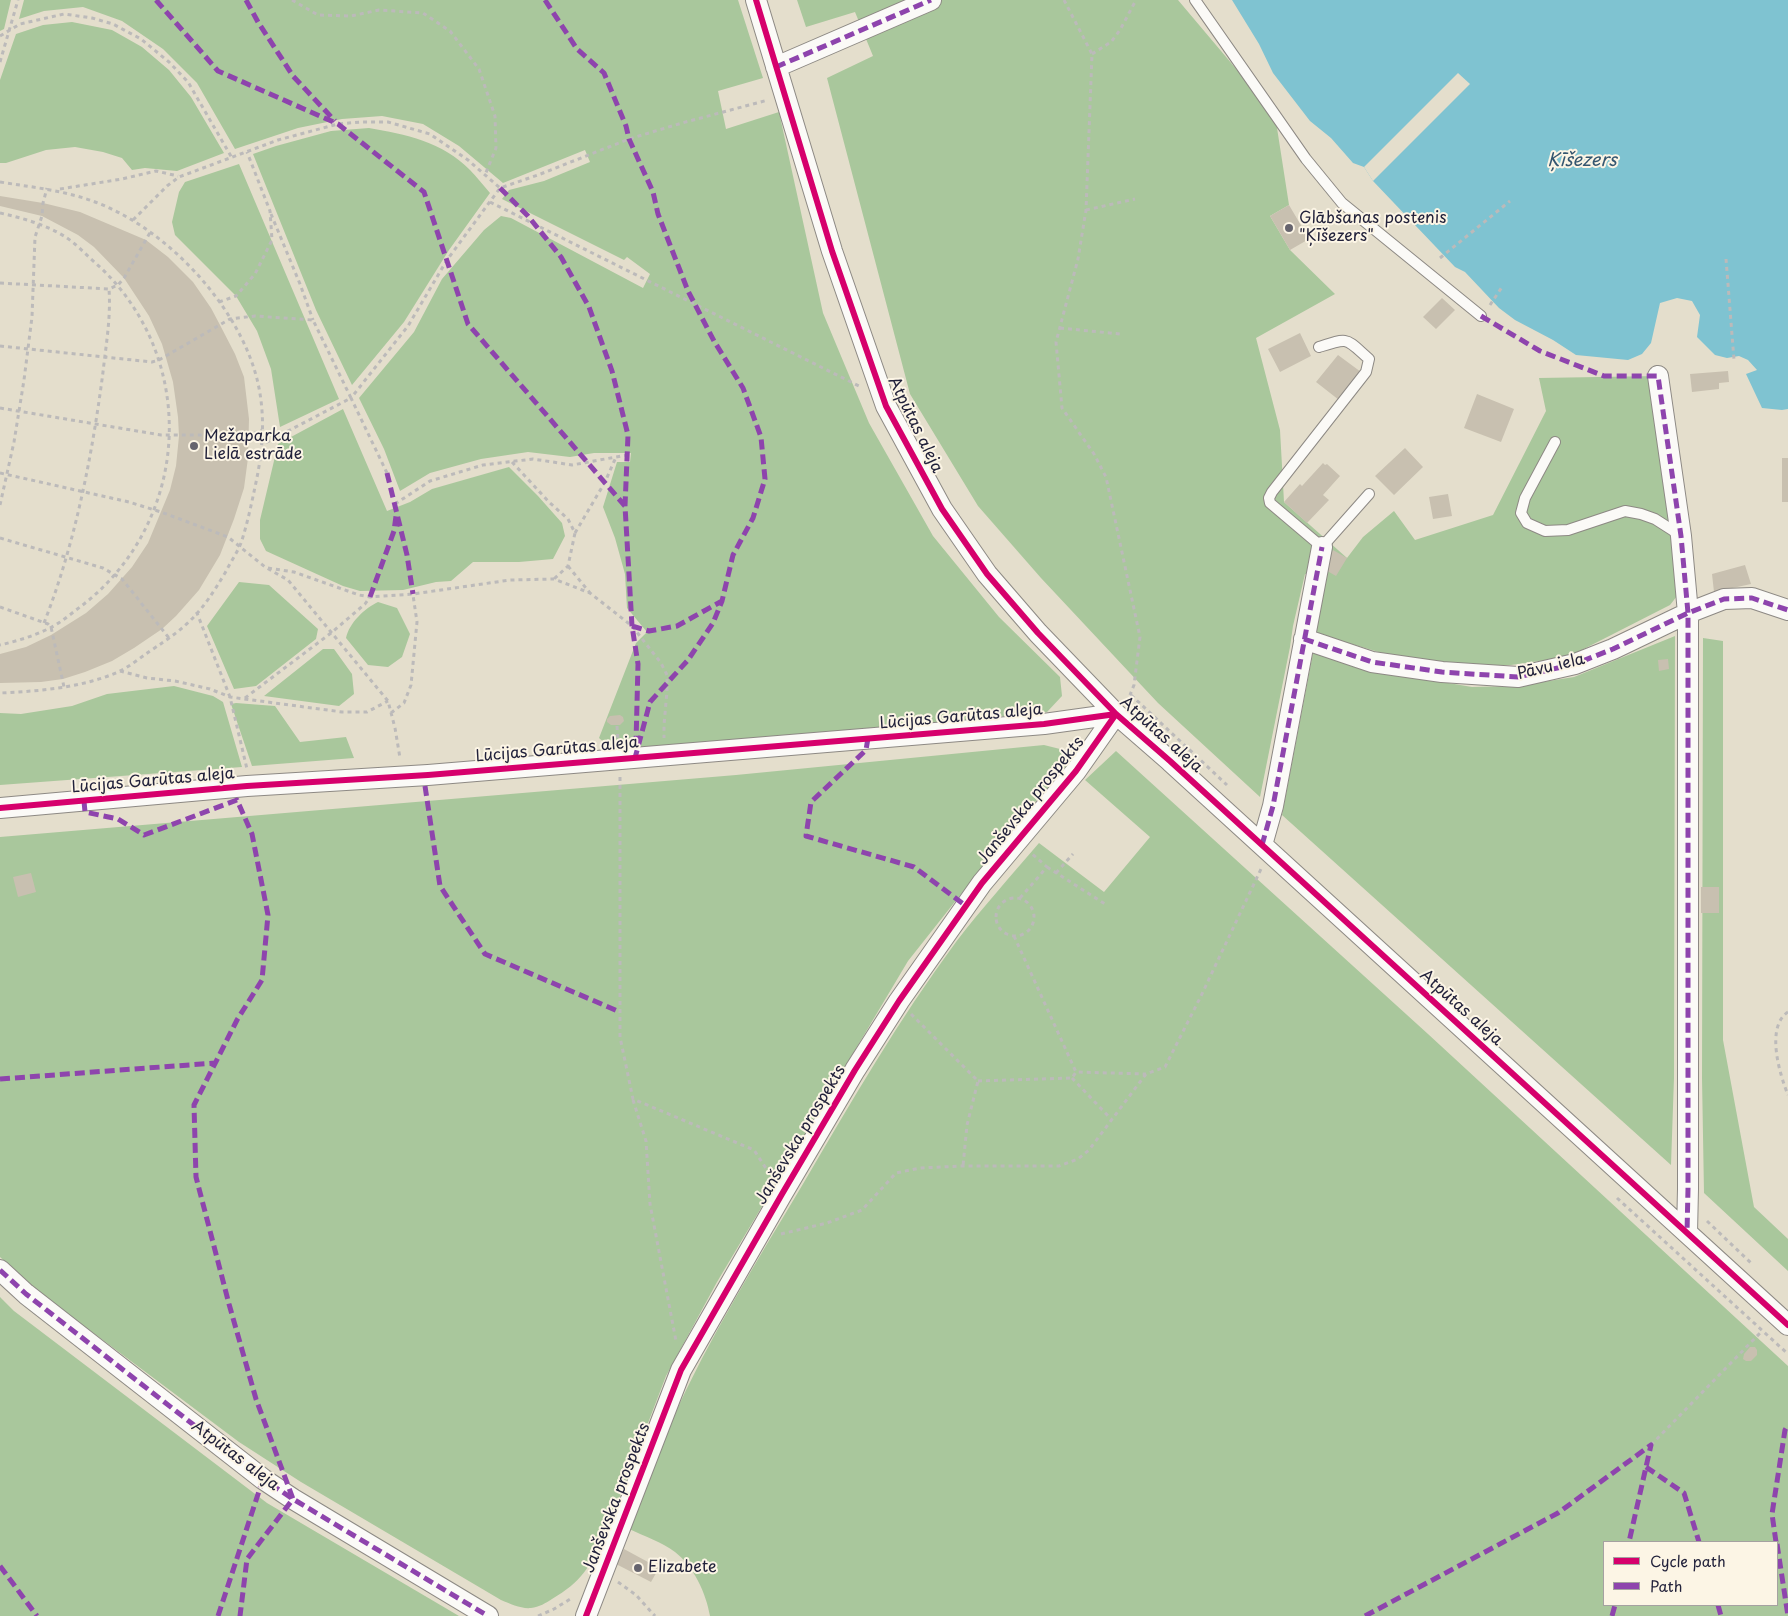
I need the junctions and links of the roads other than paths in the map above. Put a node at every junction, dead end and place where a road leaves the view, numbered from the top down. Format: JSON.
{"nodes":[{"id":1,"x":756,"y":0,"type":"edge"},
{"id":2,"x":930,"y":0,"type":"edge"},
{"id":3,"x":1195,"y":0,"type":"edge"},
{"id":4,"x":776,"y":67,"type":"junction"},
{"id":5,"x":1481,"y":316,"type":"dead end"},
{"id":6,"x":1319,"y":347,"type":"dead end"},
{"id":7,"x":1658,"y":376,"type":"dead end"},
{"id":8,"x":1555,"y":442,"type":"dead end"},
{"id":9,"x":1369,"y":494,"type":"dead end"},
{"id":10,"x":1681,"y":536,"type":"junction"},
{"id":11,"x":1322,"y":547,"type":"junction"},
{"id":12,"x":1788,"y":610,"type":"edge"},
{"id":13,"x":1688,"y":613,"type":"junction"},
{"id":14,"x":1304,"y":639,"type":"junction"},
{"id":15,"x":1116,"y":714,"type":"junction"},
{"id":16,"x":0,"y":808,"type":"edge"},
{"id":17,"x":1266,"y":848,"type":"junction"},
{"id":18,"x":1687,"y":1233,"type":"junction"},
{"id":19,"x":0,"y":1270,"type":"edge"},
{"id":20,"x":1783,"y":1320,"type":"edge"},
{"id":21,"x":488,"y":1616,"type":"edge"},
{"id":22,"x":586,"y":1616,"type":"edge"}],
"edges":[{"from":1,"to":4,"type":"street","name":"Atpūtas aleja"},
{"from":2,"to":4,"type":"street"},
{"from":3,"to":5,"type":"lane"},
{"from":4,"to":15,"type":"street","name":"Atpūtas aleja"},
{"from":6,"to":11,"type":"lane"},
{"from":7,"to":10,"type":"street"},
{"from":8,"to":10,"type":"lane"},
{"from":9,"to":11,"type":"lane"},
{"from":10,"to":13,"type":"street"},
{"from":11,"to":14,"type":"street"},
{"from":12,"to":13,"type":"street","name":"Pāvu iela"},
{"from":13,"to":14,"type":"street","name":"Pāvu iela"},
{"from":13,"to":18,"type":"street"},
{"from":14,"to":17,"type":"street"},
{"from":15,"to":16,"type":"street","name":"Lūcijas Garūtas aleja"},
{"from":15,"to":17,"type":"street","name":"Atpūtas aleja"},
{"from":15,"to":22,"type":"street","name":"Janševska prospekts"},
{"from":17,"to":18,"type":"street","name":"Atpūtas aleja"},
{"from":18,"to":20,"type":"street","name":"Atpūtas aleja"},
{"from":19,"to":21,"type":"street","name":"Atpūtas aleja"}]}
